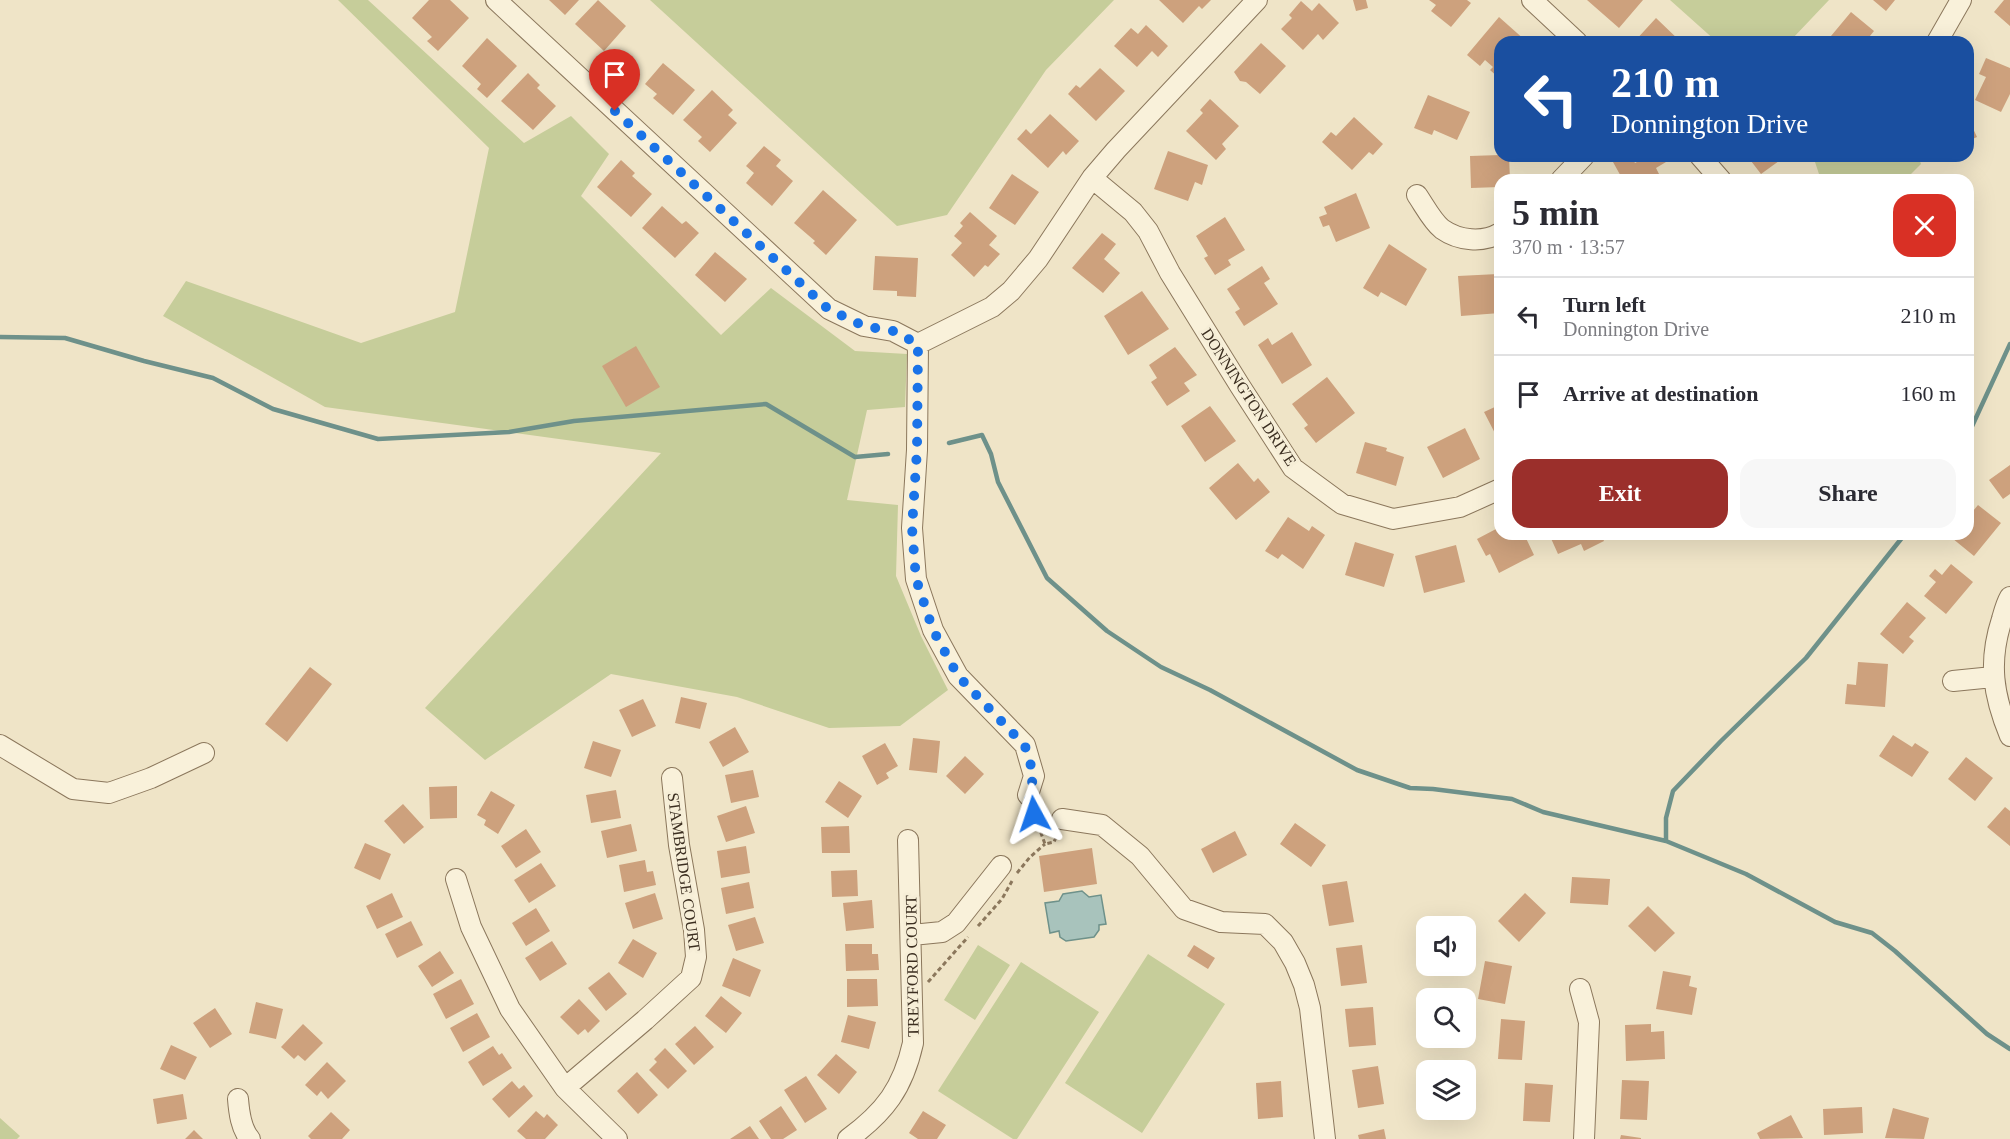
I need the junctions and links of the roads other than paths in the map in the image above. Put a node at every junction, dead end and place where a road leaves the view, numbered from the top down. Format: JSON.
{"nodes":[{"id":1,"x":496,"y":0,"type":"edge"},
{"id":2,"x":1257,"y":0,"type":"edge"},
{"id":3,"x":1532,"y":0,"type":"edge"},
{"id":4,"x":1961,"y":0,"type":"edge"},
{"id":5,"x":1571,"y":36,"type":"edge"},
{"id":6,"x":1940,"y":36,"type":"edge"},
{"id":7,"x":1578,"y":162,"type":"edge"},
{"id":8,"x":1705,"y":162,"type":"edge"},
{"id":9,"x":1567,"y":174,"type":"edge"},
{"id":10,"x":1716,"y":174,"type":"edge"},
{"id":11,"x":1092,"y":178,"type":"junction"},
{"id":12,"x":1417,"y":195,"type":"dead end"},
{"id":13,"x":1494,"y":236,"type":"edge"},
{"id":14,"x":918,"y":344,"type":"junction"},
{"id":15,"x":1494,"y":492,"type":"edge"},
{"id":16,"x":2010,"y":597,"type":"edge"},
{"id":17,"x":1993,"y":677,"type":"junction"},
{"id":18,"x":1953,"y":681,"type":"dead end"},
{"id":19,"x":2010,"y":736,"type":"edge"},
{"id":20,"x":0,"y":745,"type":"edge"},
{"id":21,"x":204,"y":753,"type":"dead end"},
{"id":22,"x":672,"y":778,"type":"dead end"},
{"id":23,"x":1028,"y":795,"type":"road end"},
{"id":24,"x":1062,"y":819,"type":"road end"},
{"id":25,"x":908,"y":840,"type":"dead end"},
{"id":26,"x":1001,"y":866,"type":"dead end"},
{"id":27,"x":456,"y":879,"type":"dead end"},
{"id":28,"x":912,"y":935,"type":"junction"},
{"id":29,"x":1580,"y":989,"type":"dead end"},
{"id":30,"x":565,"y":1088,"type":"junction"},
{"id":31,"x":238,"y":1099,"type":"dead end"},
{"id":32,"x":250,"y":1139,"type":"edge"},
{"id":33,"x":617,"y":1139,"type":"edge"},
{"id":34,"x":848,"y":1139,"type":"edge"},
{"id":35,"x":1325,"y":1139,"type":"edge"},
{"id":36,"x":1584,"y":1139,"type":"edge"}],
"edges":[{"from":1,"to":14,"type":"street"},
{"from":2,"to":11,"type":"street"},
{"from":3,"to":5,"type":"street"},
{"from":4,"to":6,"type":"street"},
{"from":7,"to":9,"type":"street"},
{"from":8,"to":10,"type":"street"},
{"from":11,"to":14,"type":"street"},
{"from":11,"to":15,"type":"street","name":"DONNINGTON DRIVE"},
{"from":12,"to":13,"type":"street"},
{"from":14,"to":23,"type":"street"},
{"from":16,"to":17,"type":"street"},
{"from":17,"to":18,"type":"street"},
{"from":17,"to":19,"type":"street"},
{"from":20,"to":21,"type":"street"},
{"from":22,"to":30,"type":"street","name":"STAMBRIDGE COURT"},
{"from":24,"to":35,"type":"street"},
{"from":25,"to":28,"type":"street","name":"TREYFORD COURT"},
{"from":26,"to":28,"type":"street"},
{"from":27,"to":30,"type":"street"},
{"from":28,"to":34,"type":"street","name":"TREYFORD COURT"},
{"from":29,"to":36,"type":"street"},
{"from":30,"to":33,"type":"street"},
{"from":31,"to":32,"type":"street"}]}
